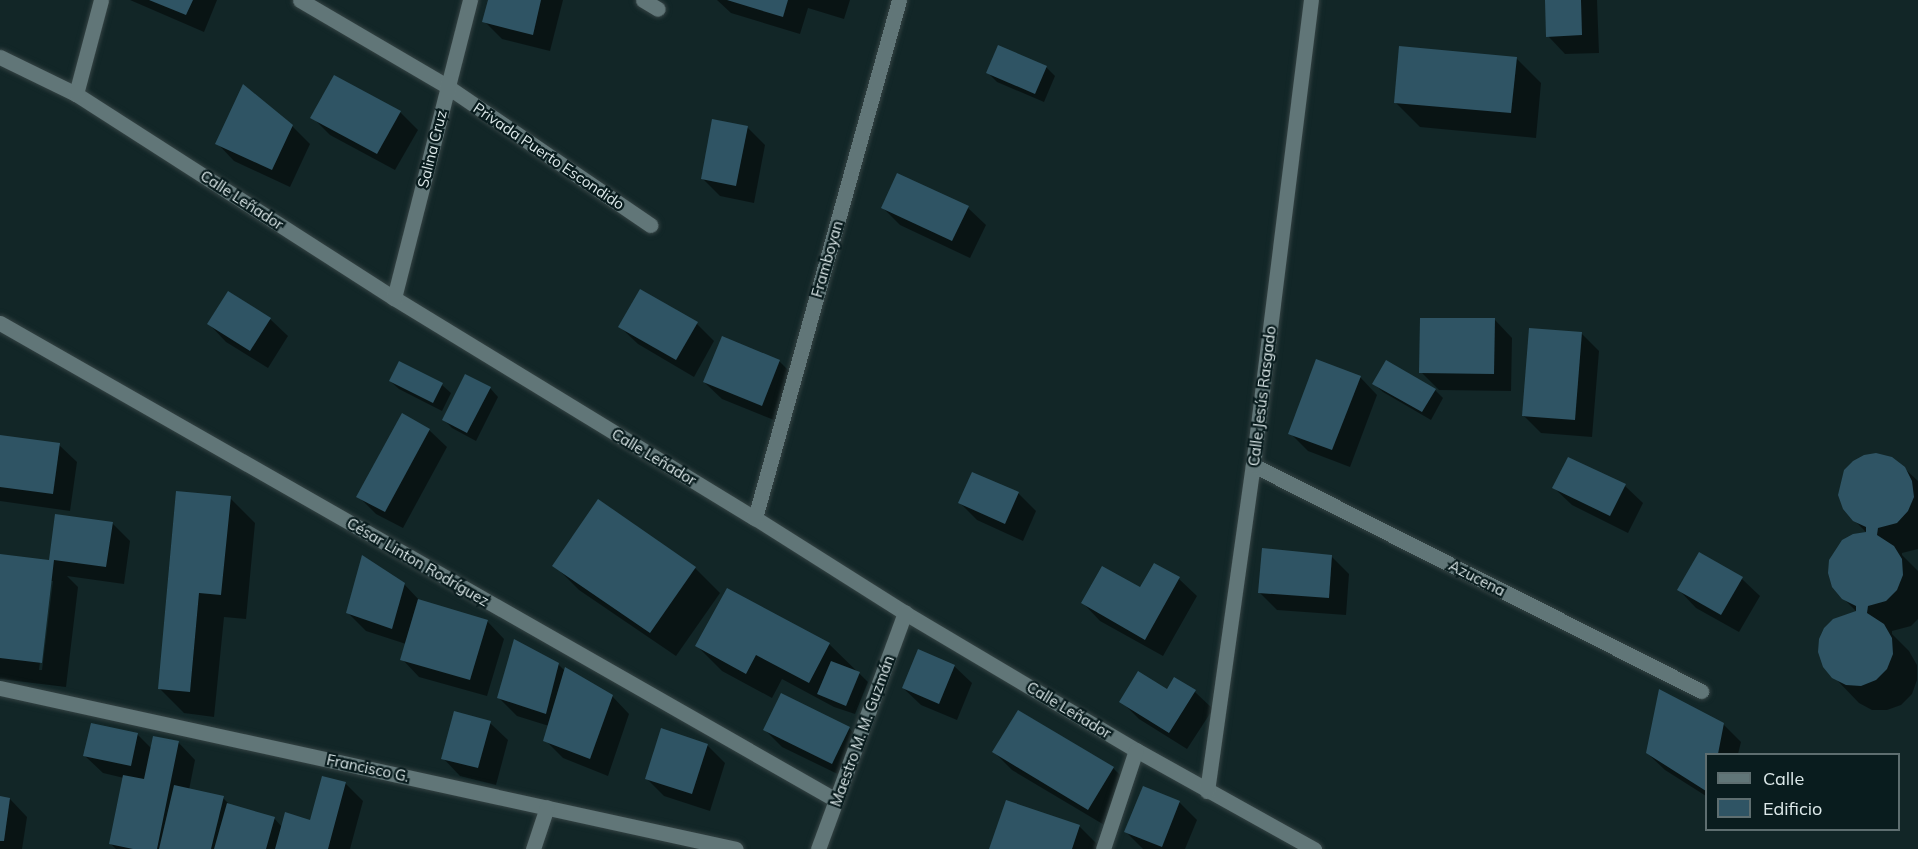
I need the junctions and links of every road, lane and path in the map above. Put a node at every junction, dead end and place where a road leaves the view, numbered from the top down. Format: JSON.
{"nodes":[{"id":1,"x":101,"y":0,"type":"edge"},
{"id":2,"x":300,"y":0,"type":"edge"},
{"id":3,"x":470,"y":0,"type":"edge"},
{"id":4,"x":643,"y":0,"type":"edge"},
{"id":5,"x":899,"y":0,"type":"edge"},
{"id":6,"x":1311,"y":0,"type":"edge"},
{"id":7,"x":658,"y":9,"type":"dead end"},
{"id":8,"x":0,"y":57,"type":"edge"},
{"id":9,"x":448,"y":87,"type":"junction"},
{"id":10,"x":76,"y":94,"type":"junction"},
{"id":11,"x":650,"y":225,"type":"dead end"},
{"id":12,"x":394,"y":298,"type":"junction"},
{"id":13,"x":0,"y":323,"type":"edge"},
{"id":14,"x":1253,"y":465,"type":"junction"},
{"id":15,"x":755,"y":518,"type":"junction"},
{"id":16,"x":905,"y":613,"type":"junction"},
{"id":17,"x":0,"y":687,"type":"edge"},
{"id":18,"x":1701,"y":691,"type":"dead end"},
{"id":19,"x":1136,"y":750,"type":"junction"},
{"id":20,"x":1207,"y":791,"type":"junction"},
{"id":21,"x":836,"y":800,"type":"junction"},
{"id":22,"x":547,"y":807,"type":"junction"},
{"id":23,"x":533,"y":849,"type":"edge"},
{"id":24,"x":736,"y":849,"type":"edge"},
{"id":25,"x":818,"y":849,"type":"edge"},
{"id":26,"x":1103,"y":849,"type":"edge"},
{"id":27,"x":1314,"y":849,"type":"edge"}],
"edges":[{"from":1,"to":10,"type":"street"},
{"from":2,"to":9,"type":"street","name":"Privada Puerto Escondido"},
{"from":3,"to":9,"type":"street","name":"Salina Cruz"},
{"from":4,"to":7,"type":"street"},
{"from":5,"to":15,"type":"street","name":"Framboyan"},
{"from":6,"to":14,"type":"street","name":"Calle Jesús Rasgado"},
{"from":8,"to":10,"type":"street","name":"Calle Leñador"},
{"from":9,"to":11,"type":"street","name":"Privada Puerto Escondido"},
{"from":9,"to":12,"type":"street","name":"Salina Cruz"},
{"from":10,"to":12,"type":"street","name":"Calle Leñador"},
{"from":12,"to":15,"type":"street","name":"Calle Leñador"},
{"from":13,"to":21,"type":"street","name":"César Linton Rodríguez"},
{"from":14,"to":18,"type":"street","name":"Azucena"},
{"from":14,"to":20,"type":"street","name":"Calle Jesús Rasgado"},
{"from":15,"to":16,"type":"street","name":"Calle Leñador"},
{"from":16,"to":19,"type":"street","name":"Calle Leñador"},
{"from":16,"to":21,"type":"street","name":"Maestro M. M. Guzmán"},
{"from":17,"to":22,"type":"street","name":"Francisco G."},
{"from":19,"to":20,"type":"street","name":"Calle Leñador"},
{"from":19,"to":26,"type":"street"},
{"from":20,"to":27,"type":"street","name":"Calle Leñador"},
{"from":21,"to":25,"type":"street","name":"Maestro M. M. Guzmán"},
{"from":22,"to":23,"type":"street"},
{"from":22,"to":24,"type":"street","name":"Francisco G."}]}
